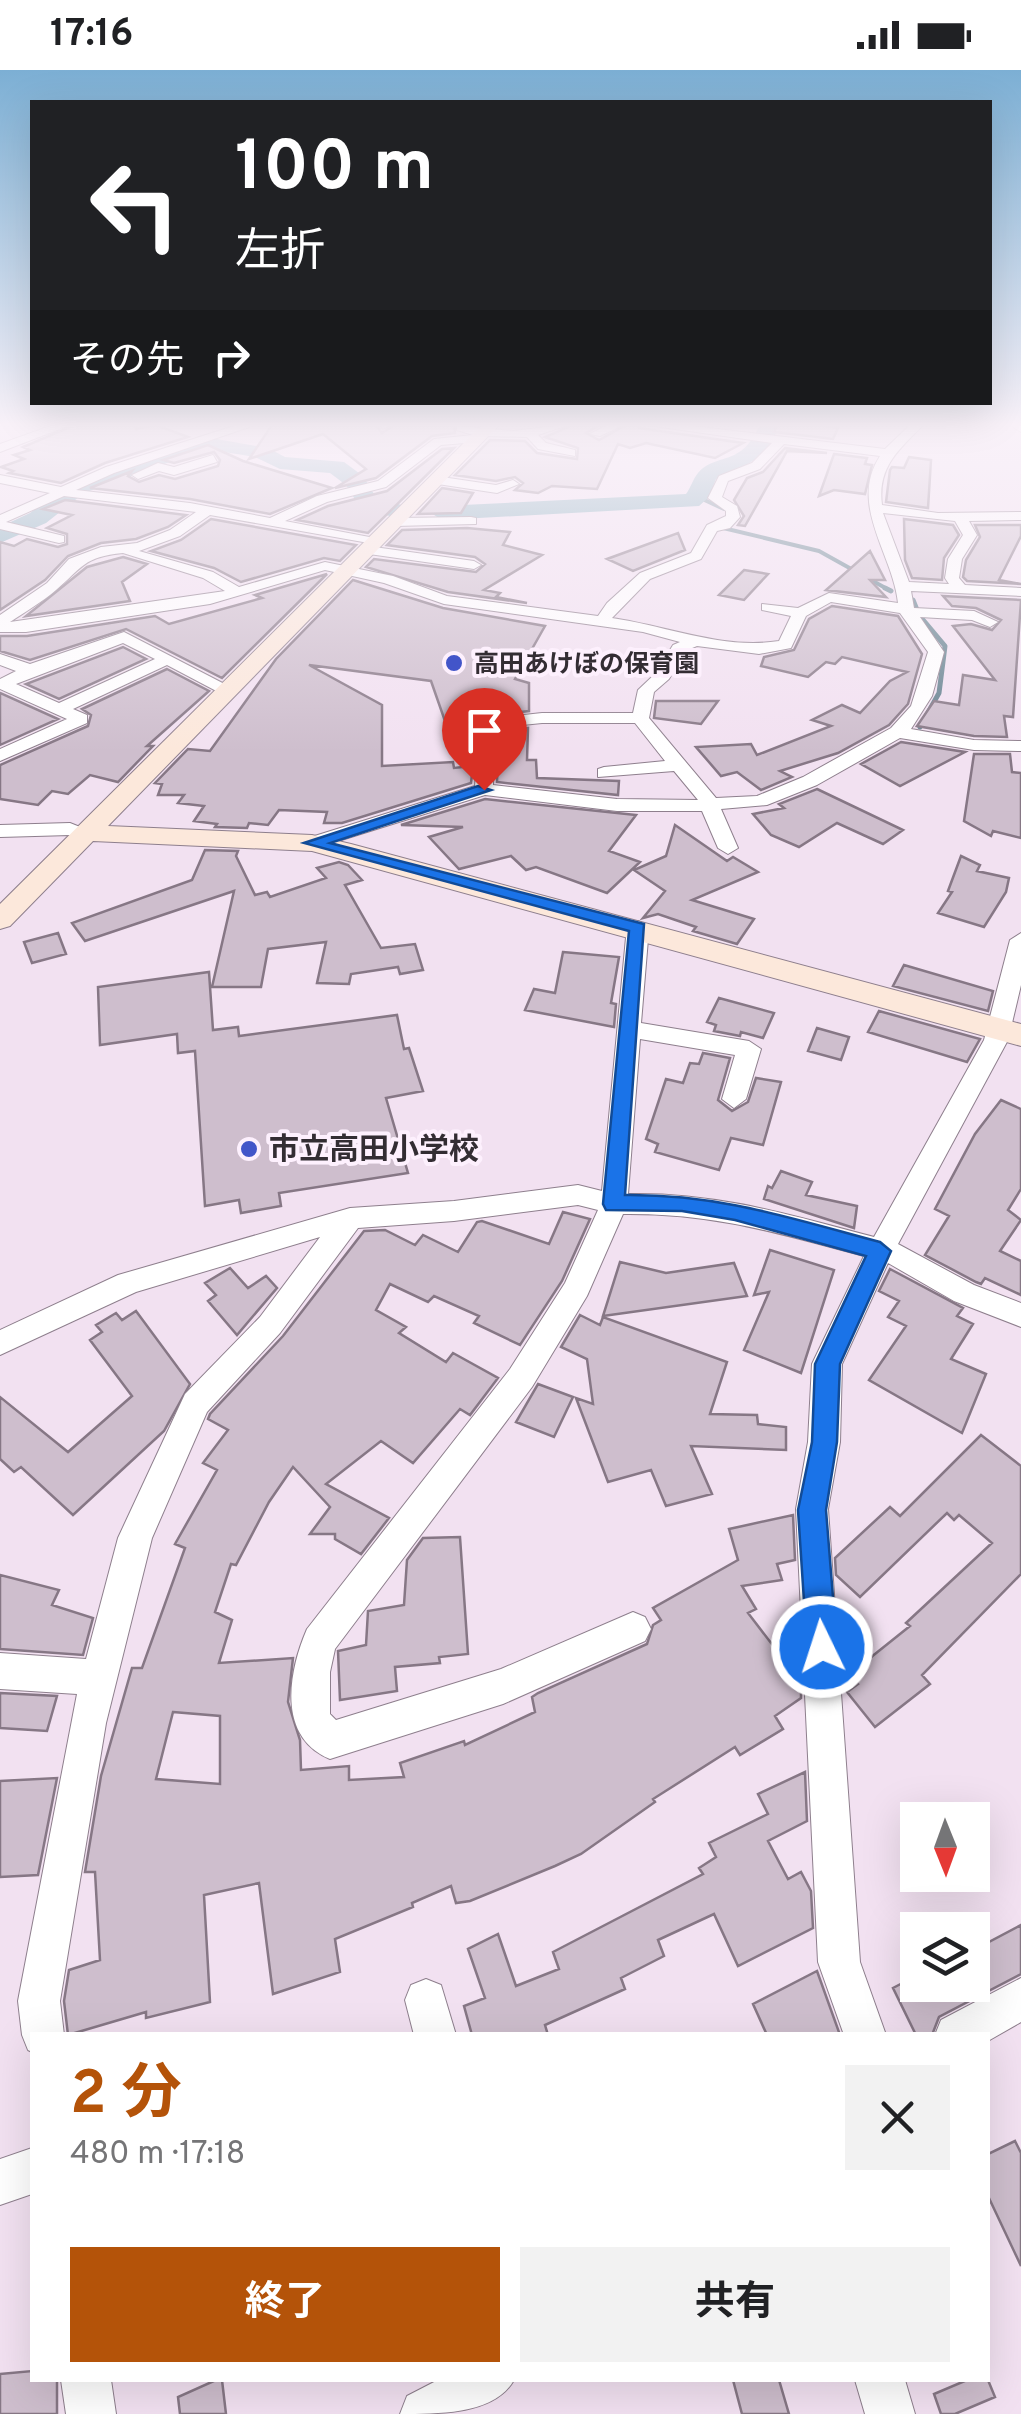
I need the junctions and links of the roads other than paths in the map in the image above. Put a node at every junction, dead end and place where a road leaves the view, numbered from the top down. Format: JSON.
{"nodes":[{"id":1,"x":37,"y":533,"type":"edge"},
{"id":2,"x":173,"y":533,"type":"edge"},
{"id":3,"x":319,"y":533,"type":"edge"},
{"id":4,"x":383,"y":533,"type":"edge"},
{"id":5,"x":713,"y":533,"type":"edge"},
{"id":6,"x":880,"y":533,"type":"edge"},
{"id":7,"x":970,"y":533,"type":"edge"},
{"id":8,"x":59,"y":539,"type":"dead end"},
{"id":9,"x":371,"y":546,"type":"junction"},
{"id":10,"x":131,"y":548,"type":"junction"},
{"id":11,"x":474,"y":565,"type":"dead end"},
{"id":12,"x":346,"y":571,"type":"junction"},
{"id":13,"x":904,"y":586,"type":"junction"},
{"id":14,"x":959,"y":587,"type":"junction"},
{"id":15,"x":803,"y":591,"type":"dead end"},
{"id":16,"x":238,"y":592,"type":"junction"},
{"id":17,"x":1021,"y":592,"type":"edge"},
{"id":18,"x":828,"y":596,"type":"junction"},
{"id":19,"x":768,"y":607,"type":"dead end"},
{"id":20,"x":912,"y":611,"type":"junction"},
{"id":21,"x":800,"y":613,"type":"junction"},
{"id":22,"x":604,"y":621,"type":"junction"},
{"id":23,"x":990,"y":622,"type":"dead end"},
{"id":24,"x":0,"y":625,"type":"edge"},
{"id":25,"x":694,"y":642,"type":"junction"},
{"id":26,"x":168,"y":659,"type":"junction"},
{"id":27,"x":0,"y":660,"type":"edge"},
{"id":28,"x":30,"y":670,"type":"junction"},
{"id":29,"x":228,"y":690,"type":"junction"},
{"id":30,"x":59,"y":709,"type":"junction"},
{"id":31,"x":640,"y":718,"type":"junction"},
{"id":32,"x":897,"y":732,"type":"junction"},
{"id":33,"x":1021,"y":746,"type":"edge"},
{"id":34,"x":0,"y":756,"type":"edge"},
{"id":35,"x":678,"y":765,"type":"junction"},
{"id":36,"x":604,"y":773,"type":"dead end"},
{"id":37,"x":484,"y":790,"type":"junction"},
{"id":38,"x":708,"y":805,"type":"junction"},
{"id":39,"x":0,"y":831,"type":"edge"},
{"id":40,"x":85,"y":833,"type":"junction"},
{"id":41,"x":312,"y":843,"type":"junction"},
{"id":42,"x":728,"y":848,"type":"dead end"},
{"id":43,"x":0,"y":920,"type":"edge"},
{"id":44,"x":638,"y":928,"type":"junction"},
{"id":45,"x":1021,"y":940,"type":"edge"},
{"id":46,"x":629,"y":1029,"type":"junction"},
{"id":47,"x":1010,"y":1032,"type":"edge"},
{"id":48,"x":734,"y":1099,"type":"dead end"},
{"id":49,"x":614,"y":1204,"type":"junction"},
{"id":50,"x":350,"y":1218,"type":"junction"},
{"id":51,"x":880,"y":1251,"type":"junction"},
{"id":52,"x":1021,"y":1315,"type":"edge"},
{"id":53,"x":0,"y":1343,"type":"edge"},
{"id":54,"x":634,"y":1629,"type":"dead end"},
{"id":55,"x":0,"y":1672,"type":"edge"},
{"id":56,"x":100,"y":1678,"type":"junction"},
{"id":57,"x":1021,"y":2000,"type":"edge"},
{"id":58,"x":43,"y":2032,"type":"edge"},
{"id":59,"x":864,"y":2032,"type":"edge"},
{"id":60,"x":962,"y":2032,"type":"edge"},
{"id":61,"x":30,"y":2172,"type":"edge"},
{"id":62,"x":0,"y":2182,"type":"edge"},
{"id":63,"x":86,"y":2382,"type":"edge"},
{"id":64,"x":485,"y":2382,"type":"edge"},
{"id":65,"x":881,"y":2382,"type":"edge"},
{"id":66,"x":91,"y":2414,"type":"edge"},
{"id":67,"x":425,"y":2414,"type":"edge"},
{"id":68,"x":890,"y":2414,"type":"edge"}],
"edges":[{"from":1,"to":8,"type":"street"},
{"from":2,"to":10,"type":"street"},
{"from":3,"to":9,"type":"street"},
{"from":4,"to":9,"type":"street"},
{"from":5,"to":22,"type":"street"},
{"from":6,"to":13,"type":"street"},
{"from":7,"to":14,"type":"street"},
{"from":9,"to":11,"type":"street"},
{"from":9,"to":12,"type":"street"},
{"from":10,"to":16,"type":"street"},
{"from":10,"to":24,"type":"street"},
{"from":12,"to":16,"type":"street"},
{"from":12,"to":22,"type":"street"},
{"from":12,"to":29,"type":"street"},
{"from":13,"to":14,"type":"street"},
{"from":13,"to":20,"type":"street"},
{"from":14,"to":17,"type":"street"},
{"from":15,"to":18,"type":"street"},
{"from":16,"to":24,"type":"street"},
{"from":18,"to":20,"type":"street"},
{"from":18,"to":21,"type":"street"},
{"from":19,"to":21,"type":"street"},
{"from":20,"to":23,"type":"street"},
{"from":20,"to":32,"type":"street"},
{"from":21,"to":25,"type":"street"},
{"from":22,"to":25,"type":"street"},
{"from":25,"to":31,"type":"street"},
{"from":26,"to":28,"type":"street"},
{"from":26,"to":29,"type":"street"},
{"from":26,"to":30,"type":"street"},
{"from":27,"to":28,"type":"street"},
{"from":28,"to":30,"type":"street"},
{"from":29,"to":40,"type":"street"},
{"from":30,"to":34,"type":"street"},
{"from":31,"to":35,"type":"street"},
{"from":31,"to":37,"type":"street"},
{"from":32,"to":33,"type":"street"},
{"from":32,"to":38,"type":"street"},
{"from":35,"to":36,"type":"street"},
{"from":35,"to":38,"type":"street"},
{"from":37,"to":38,"type":"street"},
{"from":37,"to":41,"type":"street"},
{"from":38,"to":42,"type":"street"},
{"from":39,"to":40,"type":"street"},
{"from":40,"to":41,"type":"street"},
{"from":40,"to":43,"type":"street"},
{"from":41,"to":44,"type":"street"},
{"from":44,"to":46,"type":"street"},
{"from":44,"to":47,"type":"street"},
{"from":45,"to":47,"type":"street"},
{"from":46,"to":48,"type":"street"},
{"from":46,"to":49,"type":"street"},
{"from":47,"to":51,"type":"street"},
{"from":49,"to":50,"type":"street"},
{"from":49,"to":51,"type":"street"},
{"from":49,"to":54,"type":"street"},
{"from":50,"to":53,"type":"street"},
{"from":50,"to":56,"type":"street"},
{"from":51,"to":52,"type":"street"},
{"from":51,"to":59,"type":"street"},
{"from":55,"to":56,"type":"street"},
{"from":56,"to":58,"type":"street"},
{"from":57,"to":60,"type":"street"},
{"from":61,"to":62,"type":"street"},
{"from":63,"to":66,"type":"street"},
{"from":64,"to":67,"type":"street"},
{"from":65,"to":68,"type":"street"}]}
